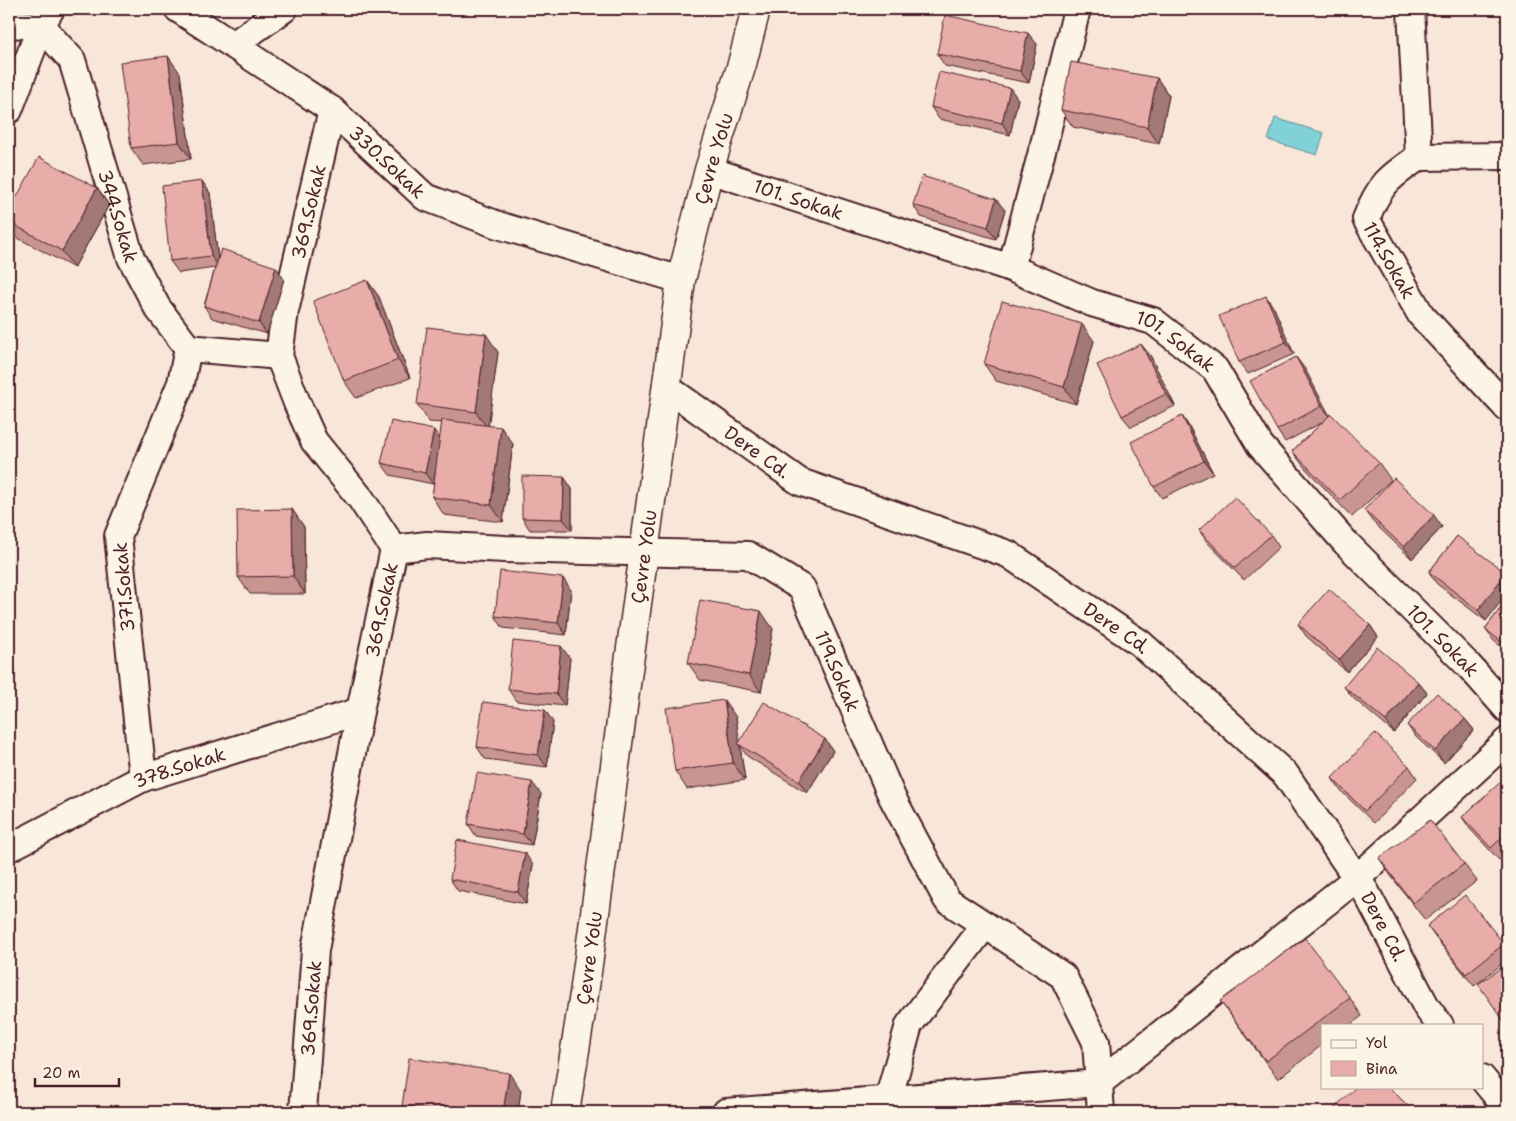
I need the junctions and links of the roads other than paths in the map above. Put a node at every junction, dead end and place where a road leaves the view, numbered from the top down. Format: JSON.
{"nodes":[{"id":1,"x":178,"y":9,"type":"edge"},
{"id":2,"x":284,"y":9,"type":"edge"},
{"id":3,"x":756,"y":9,"type":"edge"},
{"id":4,"x":1077,"y":9,"type":"edge"},
{"id":5,"x":1411,"y":9,"type":"edge"},
{"id":6,"x":46,"y":18,"type":"edge"},
{"id":7,"x":9,"y":24,"type":"edge"},
{"id":8,"x":233,"y":45,"type":"junction"},
{"id":9,"x":9,"y":110,"type":"edge"},
{"id":10,"x":332,"y":110,"type":"junction"},
{"id":11,"x":1418,"y":156,"type":"junction"},
{"id":12,"x":1507,"y":156,"type":"edge"},
{"id":13,"x":709,"y":170,"type":"junction"},
{"id":14,"x":1011,"y":268,"type":"junction"},
{"id":15,"x":681,"y":280,"type":"junction"},
{"id":16,"x":188,"y":348,"type":"junction"},
{"id":17,"x":279,"y":356,"type":"junction"},
{"id":18,"x":666,"y":386,"type":"junction"},
{"id":19,"x":1507,"y":408,"type":"edge"},
{"id":20,"x":394,"y":549,"type":"junction"},
{"id":21,"x":643,"y":553,"type":"junction"},
{"id":22,"x":1507,"y":709,"type":"edge"},
{"id":23,"x":360,"y":712,"type":"junction"},
{"id":24,"x":1507,"y":741,"type":"edge"},
{"id":25,"x":143,"y":778,"type":"junction"},
{"id":26,"x":9,"y":848,"type":"edge"},
{"id":27,"x":1357,"y":878,"type":"junction"},
{"id":28,"x":985,"y":925,"type":"junction"},
{"id":29,"x":1439,"y":1024,"type":"edge"},
{"id":30,"x":1484,"y":1081,"type":"edge"},
{"id":31,"x":1099,"y":1083,"type":"junction"},
{"id":32,"x":888,"y":1106,"type":"edge"},
{"id":33,"x":1504,"y":1108,"type":"edge"},
{"id":34,"x":303,"y":1112,"type":"edge"},
{"id":35,"x":565,"y":1112,"type":"edge"},
{"id":36,"x":726,"y":1112,"type":"edge"},
{"id":37,"x":1101,"y":1112,"type":"edge"}],
"edges":[{"from":1,"to":8,"type":"street","name":"330.Sokak"},
{"from":2,"to":8,"type":"street"},
{"from":3,"to":13,"type":"street","name":"Çevre Yolu"},
{"from":4,"to":14,"type":"street"},
{"from":5,"to":11,"type":"street"},
{"from":6,"to":7,"type":"street"},
{"from":6,"to":9,"type":"street"},
{"from":6,"to":16,"type":"street","name":"344.Sokak"},
{"from":8,"to":10,"type":"street","name":"330.Sokak"},
{"from":10,"to":15,"type":"street","name":"330.Sokak"},
{"from":10,"to":17,"type":"street","name":"369.Sokak"},
{"from":11,"to":12,"type":"street"},
{"from":11,"to":19,"type":"street","name":"114.Sokak"},
{"from":13,"to":14,"type":"street","name":"101. Sokak"},
{"from":13,"to":15,"type":"street","name":"Çevre Yolu"},
{"from":14,"to":22,"type":"street","name":"101. Sokak"},
{"from":15,"to":18,"type":"street","name":"Çevre Yolu"},
{"from":16,"to":17,"type":"street"},
{"from":16,"to":25,"type":"street","name":"371.Sokak"},
{"from":17,"to":20,"type":"street","name":"369.Sokak"},
{"from":18,"to":21,"type":"street","name":"Çevre Yolu"},
{"from":18,"to":27,"type":"street","name":"Dere Cd."},
{"from":20,"to":21,"type":"street","name":"119.Sokak"},
{"from":20,"to":23,"type":"street","name":"369.Sokak"},
{"from":21,"to":28,"type":"street","name":"119.Sokak"},
{"from":21,"to":35,"type":"street","name":"Çevre Yolu"},
{"from":23,"to":25,"type":"street","name":"378.Sokak"},
{"from":23,"to":34,"type":"street","name":"369.Sokak"},
{"from":24,"to":27,"type":"street"},
{"from":25,"to":26,"type":"street","name":"378.Sokak"},
{"from":27,"to":29,"type":"street","name":"Dere Cd."},
{"from":27,"to":31,"type":"street"},
{"from":28,"to":31,"type":"street","name":"119.Sokak"},
{"from":28,"to":32,"type":"street"},
{"from":30,"to":33,"type":"street"},
{"from":31,"to":32,"type":"street"},
{"from":31,"to":37,"type":"street","name":"119.Sokak"},
{"from":32,"to":36,"type":"street"}]}
